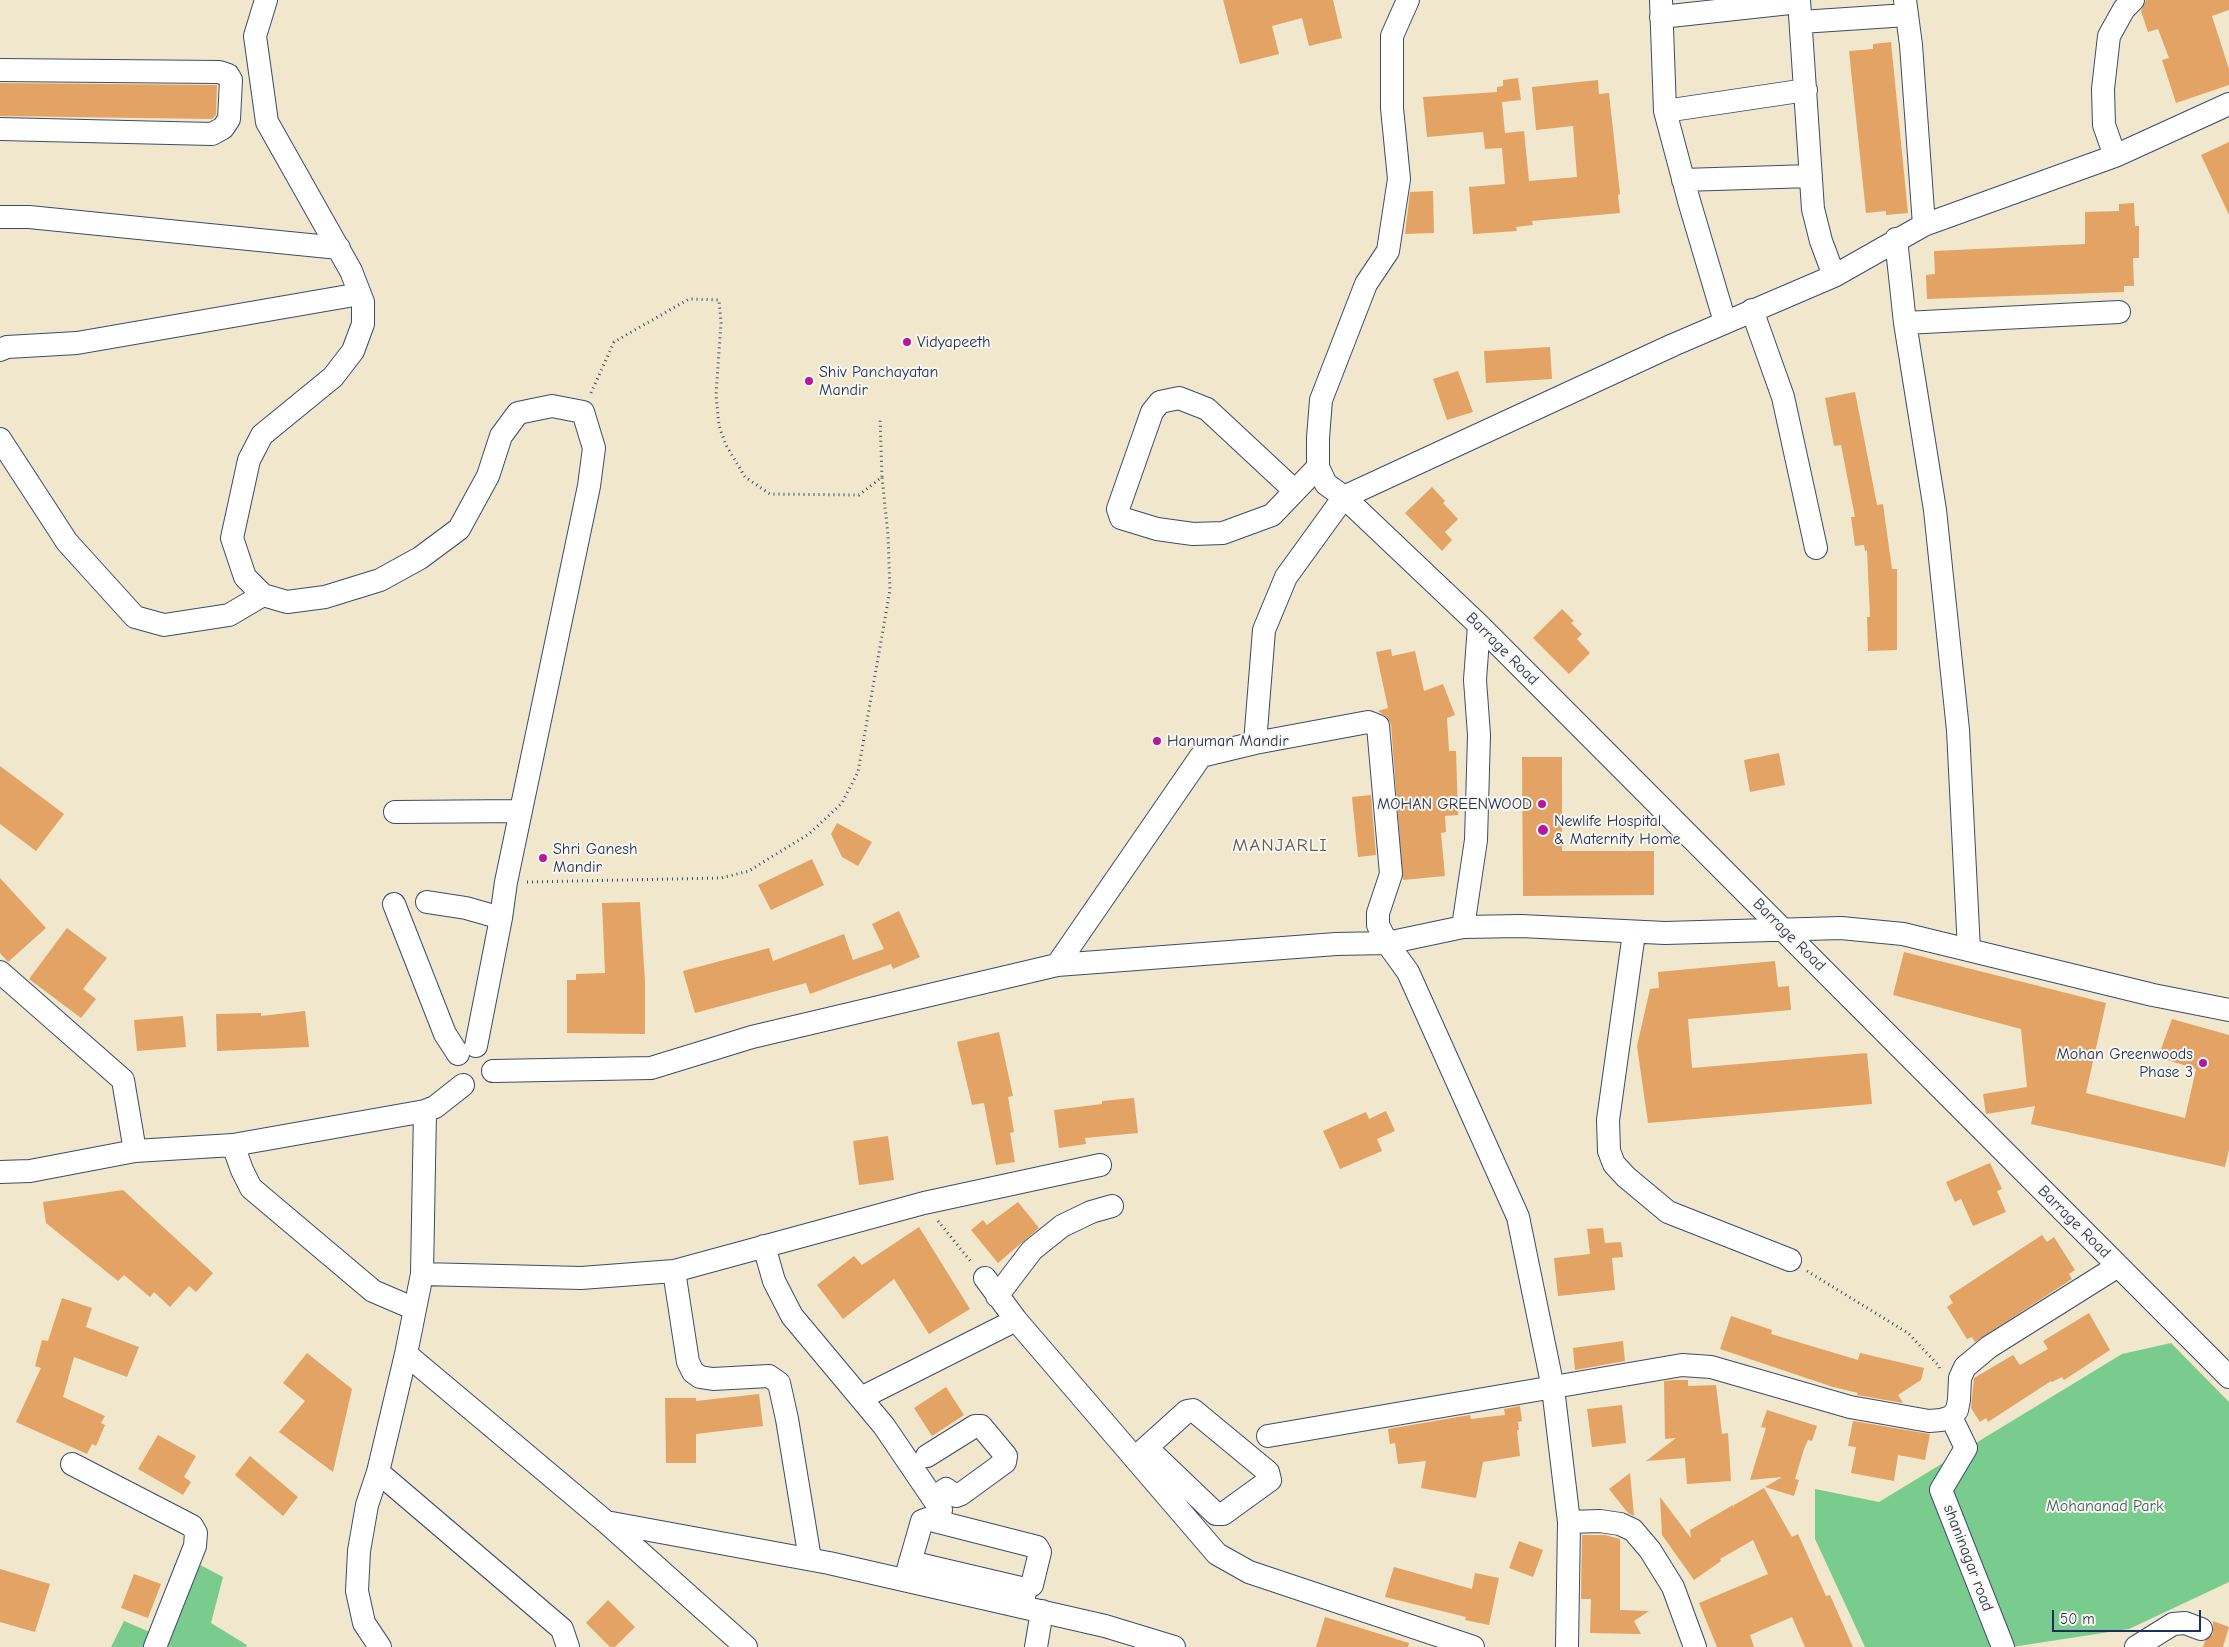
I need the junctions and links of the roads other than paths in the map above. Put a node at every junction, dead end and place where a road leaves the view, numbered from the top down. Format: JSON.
{"nodes":[{"id":1,"x":266,"y":0,"type":"edge"},
{"id":2,"x":1408,"y":0,"type":"edge"},
{"id":3,"x":2133,"y":0,"type":"edge"},
{"id":4,"x":1661,"y":8,"type":"edge"},
{"id":5,"x":1800,"y":8,"type":"edge"},
{"id":6,"x":1906,"y":8,"type":"edge"},
{"id":7,"x":0,"y":70,"type":"edge"},
{"id":8,"x":1806,"y":90,"type":"junction"},
{"id":9,"x":2229,"y":104,"type":"edge"},
{"id":10,"x":1665,"y":111,"type":"junction"},
{"id":11,"x":0,"y":129,"type":"edge"},
{"id":12,"x":2115,"y":156,"type":"junction"},
{"id":13,"x":1811,"y":176,"type":"junction"},
{"id":14,"x":1683,"y":180,"type":"junction"},
{"id":15,"x":0,"y":217,"type":"edge"},
{"id":16,"x":1924,"y":225,"type":"junction"},
{"id":17,"x":1896,"y":239,"type":"junction"},
{"id":18,"x":339,"y":248,"type":"junction"},
{"id":19,"x":1834,"y":276,"type":"junction"},
{"id":20,"x":360,"y":294,"type":"junction"},
{"id":21,"x":1752,"y":310,"type":"junction"},
{"id":22,"x":2119,"y":312,"type":"dead end"},
{"id":23,"x":1725,"y":322,"type":"junction"},
{"id":24,"x":1905,"y":323,"type":"junction"},
{"id":25,"x":0,"y":350,"type":"edge"},
{"id":26,"x":0,"y":439,"type":"edge"},
{"id":27,"x":1318,"y":467,"type":"junction"},
{"id":28,"x":1295,"y":491,"type":"junction"},
{"id":29,"x":1344,"y":497,"type":"junction"},
{"id":30,"x":1816,"y":548,"type":"dead end"},
{"id":31,"x":263,"y":595,"type":"junction"},
{"id":32,"x":1479,"y":625,"type":"junction"},
{"id":33,"x":1254,"y":743,"type":"junction"},
{"id":34,"x":521,"y":811,"type":"junction"},
{"id":35,"x":395,"y":812,"type":"dead end"},
{"id":36,"x":427,"y":902,"type":"dead end"},
{"id":37,"x":394,"y":904,"type":"dead end"},
{"id":38,"x":501,"y":918,"type":"junction"},
{"id":39,"x":1463,"y":927,"type":"junction"},
{"id":40,"x":1784,"y":930,"type":"junction"},
{"id":41,"x":1634,"y":933,"type":"junction"},
{"id":42,"x":1387,"y":943,"type":"junction"},
{"id":43,"x":1969,"y":950,"type":"junction"},
{"id":44,"x":1057,"y":965,"type":"junction"},
{"id":45,"x":0,"y":972,"type":"edge"},
{"id":46,"x":2229,"y":1010,"type":"edge"},
{"id":47,"x":467,"y":1050,"type":"junction"},
{"id":48,"x":493,"y":1071,"type":"junction"},
{"id":49,"x":463,"y":1084,"type":"junction"},
{"id":50,"x":426,"y":1111,"type":"junction"},
{"id":51,"x":233,"y":1146,"type":"junction"},
{"id":52,"x":135,"y":1151,"type":"junction"},
{"id":53,"x":1100,"y":1165,"type":"dead end"},
{"id":54,"x":0,"y":1172,"type":"edge"},
{"id":55,"x":1112,"y":1206,"type":"dead end"},
{"id":56,"x":764,"y":1246,"type":"junction"},
{"id":57,"x":1790,"y":1260,"type":"road end"},
{"id":58,"x":2118,"y":1266,"type":"junction"},
{"id":59,"x":674,"y":1271,"type":"junction"},
{"id":60,"x":422,"y":1274,"type":"junction"},
{"id":61,"x":416,"y":1309,"type":"junction"},
{"id":62,"x":1016,"y":1320,"type":"junction"},
{"id":63,"x":406,"y":1354,"type":"junction"},
{"id":64,"x":2229,"y":1377,"type":"edge"},
{"id":65,"x":1553,"y":1388,"type":"junction"},
{"id":66,"x":861,"y":1398,"type":"junction"},
{"id":67,"x":1951,"y":1417,"type":"junction"},
{"id":68,"x":1268,"y":1436,"type":"dead end"},
{"id":69,"x":1141,"y":1452,"type":"junction"},
{"id":70,"x":927,"y":1456,"type":"dead end"},
{"id":71,"x":72,"y":1464,"type":"dead end"},
{"id":72,"x":378,"y":1472,"type":"junction"},
{"id":73,"x":606,"y":1522,"type":"junction"},
{"id":74,"x":1569,"y":1522,"type":"junction"},
{"id":75,"x":810,"y":1559,"type":"junction"},
{"id":76,"x":907,"y":1571,"type":"junction"},
{"id":77,"x":1030,"y":1602,"type":"junction"},
{"id":78,"x":2201,"y":1629,"type":"dead end"},
{"id":79,"x":155,"y":1647,"type":"edge"},
{"id":80,"x":380,"y":1647,"type":"edge"},
{"id":81,"x":568,"y":1647,"type":"edge"},
{"id":82,"x":746,"y":1647,"type":"edge"},
{"id":83,"x":1036,"y":1647,"type":"edge"},
{"id":84,"x":1174,"y":1647,"type":"edge"},
{"id":85,"x":1473,"y":1647,"type":"edge"},
{"id":86,"x":1567,"y":1647,"type":"edge"},
{"id":87,"x":1695,"y":1647,"type":"edge"},
{"id":88,"x":2003,"y":1647,"type":"edge"},
{"id":89,"x":2136,"y":1647,"type":"edge"}],
"edges":[{"from":1,"to":18,"type":"street"},
{"from":2,"to":27,"type":"street"},
{"from":3,"to":12,"type":"street"},
{"from":4,"to":5,"type":"street"},
{"from":4,"to":10,"type":"street"},
{"from":5,"to":6,"type":"street"},
{"from":5,"to":8,"type":"street"},
{"from":6,"to":16,"type":"street"},
{"from":7,"to":11,"type":"street"},
{"from":8,"to":10,"type":"street"},
{"from":8,"to":13,"type":"street"},
{"from":9,"to":12,"type":"street"},
{"from":10,"to":14,"type":"street"},
{"from":12,"to":16,"type":"street"},
{"from":13,"to":14,"type":"street"},
{"from":13,"to":19,"type":"street"},
{"from":14,"to":23,"type":"street"},
{"from":15,"to":18,"type":"street"},
{"from":16,"to":17,"type":"street"},
{"from":17,"to":19,"type":"street"},
{"from":17,"to":24,"type":"street"},
{"from":18,"to":20,"type":"street"},
{"from":19,"to":21,"type":"street"},
{"from":20,"to":25,"type":"street"},
{"from":20,"to":31,"type":"street"},
{"from":21,"to":23,"type":"street"},
{"from":21,"to":30,"type":"street"},
{"from":22,"to":24,"type":"street"},
{"from":23,"to":29,"type":"street"},
{"from":24,"to":43,"type":"street"},
{"from":26,"to":31,"type":"street"},
{"from":27,"to":28,"type":"street"},
{"from":27,"to":29,"type":"street","name":"Barrage Road"},
{"from":28,"to":28,"type":"street"},
{"from":29,"to":32,"type":"street","name":"Barrage Road"},
{"from":29,"to":33,"type":"street"},
{"from":31,"to":34,"type":"street"},
{"from":32,"to":39,"type":"street"},
{"from":32,"to":40,"type":"street","name":"Barrage Road"},
{"from":33,"to":42,"type":"street"},
{"from":33,"to":44,"type":"street"},
{"from":34,"to":35,"type":"street"},
{"from":34,"to":38,"type":"street"},
{"from":36,"to":38,"type":"street"},
{"from":37,"to":47,"type":"street"},
{"from":38,"to":47,"type":"street"},
{"from":39,"to":41,"type":"street"},
{"from":39,"to":42,"type":"street"},
{"from":40,"to":41,"type":"street"},
{"from":40,"to":43,"type":"street"},
{"from":40,"to":58,"type":"street","name":"Barrage Road"},
{"from":41,"to":57,"type":"street"},
{"from":42,"to":44,"type":"street"},
{"from":42,"to":65,"type":"street"},
{"from":43,"to":46,"type":"street"},
{"from":44,"to":48,"type":"street"},
{"from":45,"to":52,"type":"street"},
{"from":47,"to":48,"type":"street"},
{"from":47,"to":49,"type":"street"},
{"from":48,"to":49,"type":"street"},
{"from":49,"to":50,"type":"street"},
{"from":50,"to":51,"type":"street"},
{"from":50,"to":60,"type":"street"},
{"from":51,"to":52,"type":"street"},
{"from":51,"to":61,"type":"street"},
{"from":52,"to":54,"type":"street"},
{"from":53,"to":56,"type":"street"},
{"from":55,"to":62,"type":"street"},
{"from":56,"to":59,"type":"street"},
{"from":56,"to":66,"type":"street"},
{"from":58,"to":64,"type":"street","name":"Barrage Road"},
{"from":58,"to":67,"type":"street"},
{"from":59,"to":60,"type":"street"},
{"from":59,"to":75,"type":"street"},
{"from":60,"to":61,"type":"street"},
{"from":61,"to":63,"type":"street"},
{"from":62,"to":66,"type":"street"},
{"from":62,"to":69,"type":"street"},
{"from":63,"to":72,"type":"street"},
{"from":63,"to":73,"type":"street"},
{"from":65,"to":67,"type":"street"},
{"from":65,"to":68,"type":"street"},
{"from":65,"to":74,"type":"street"},
{"from":66,"to":70,"type":"street"},
{"from":67,"to":88,"type":"street","name":"shaninagar road"},
{"from":69,"to":69,"type":"street"},
{"from":69,"to":85,"type":"street"},
{"from":71,"to":79,"type":"street"},
{"from":72,"to":80,"type":"street"},
{"from":72,"to":81,"type":"street"},
{"from":73,"to":75,"type":"street"},
{"from":73,"to":82,"type":"street"},
{"from":74,"to":86,"type":"street"},
{"from":74,"to":87,"type":"street"},
{"from":75,"to":76,"type":"street"},
{"from":76,"to":77,"type":"street"},
{"from":76,"to":77,"type":"street"},
{"from":77,"to":83,"type":"street"},
{"from":77,"to":84,"type":"street"},
{"from":78,"to":89,"type":"street"}]}
